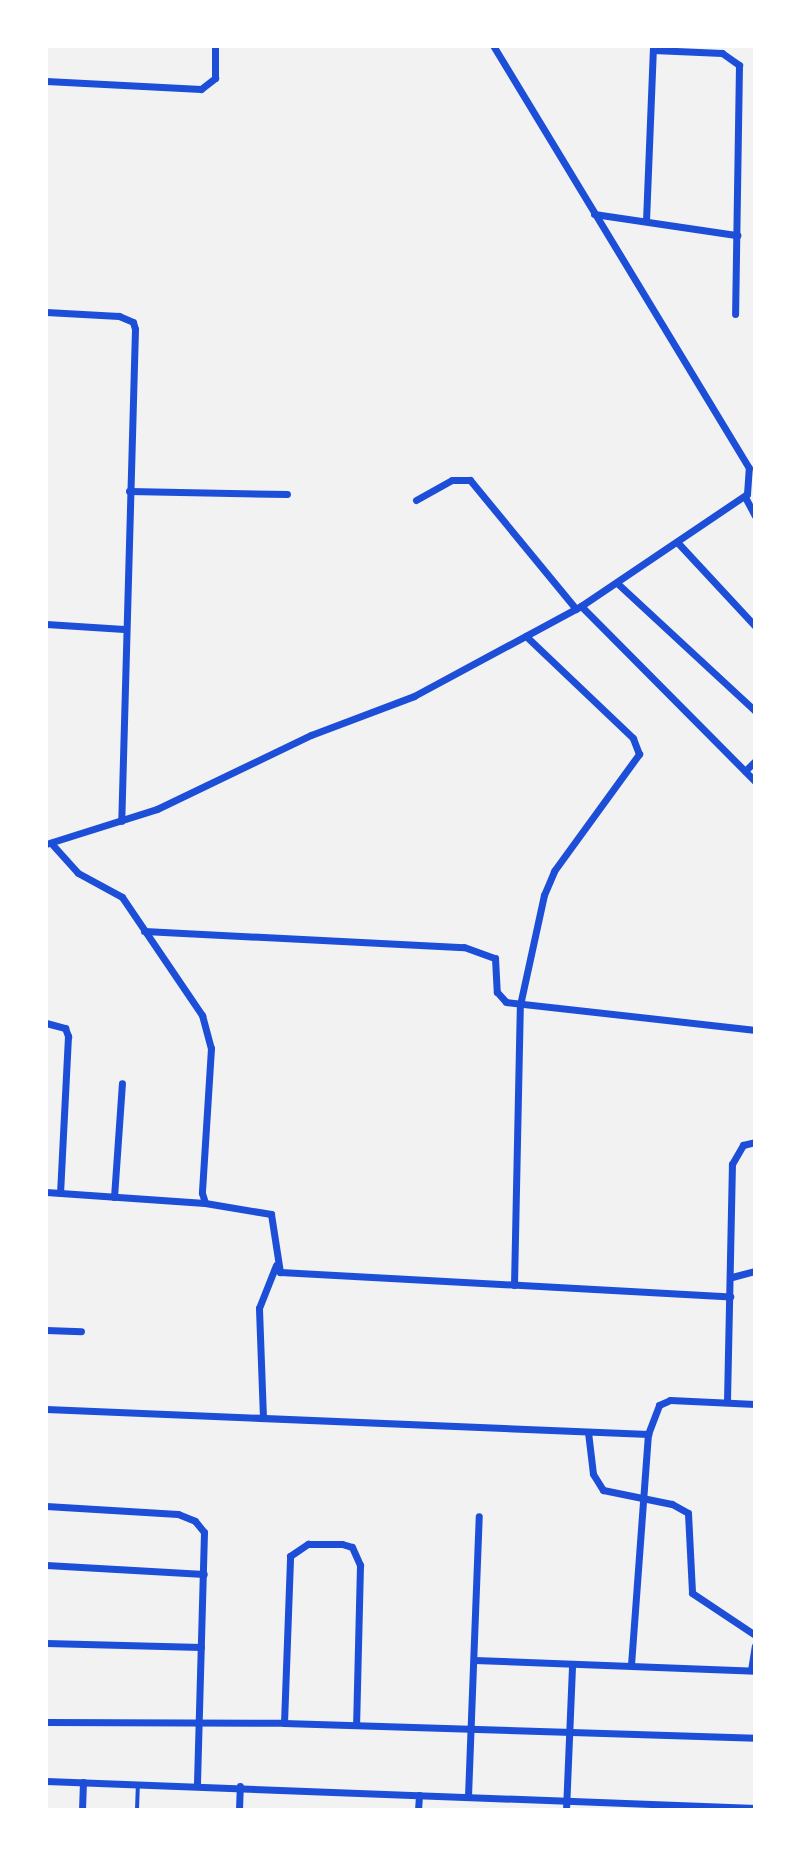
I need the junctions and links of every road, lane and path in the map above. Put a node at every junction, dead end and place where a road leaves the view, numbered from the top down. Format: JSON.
{"nodes":[{"id":1,"x":215,"y":46,"type":"edge"},
{"id":2,"x":493,"y":46,"type":"edge"},
{"id":3,"x":653,"y":48,"type":"edge"},
{"id":4,"x":46,"y":81,"type":"edge"},
{"id":5,"x":594,"y":214,"type":"junction"},
{"id":6,"x":646,"y":221,"type":"junction"},
{"id":7,"x":737,"y":235,"type":"junction"},
{"id":8,"x":46,"y":312,"type":"edge"},
{"id":9,"x":735,"y":314,"type":"dead end"},
{"id":10,"x":753,"y":484,"type":"edge"},
{"id":11,"x":129,"y":491,"type":"junction"},
{"id":12,"x":287,"y":494,"type":"dead end"},
{"id":13,"x":745,"y":497,"type":"junction"},
{"id":14,"x":416,"y":500,"type":"dead end"},
{"id":15,"x":755,"y":516,"type":"edge"},
{"id":16,"x":678,"y":543,"type":"junction"},
{"id":17,"x":617,"y":583,"type":"junction"},
{"id":18,"x":579,"y":607,"type":"junction"},
{"id":19,"x":46,"y":624,"type":"edge"},
{"id":20,"x":755,"y":626,"type":"edge"},
{"id":21,"x":124,"y":629,"type":"junction"},
{"id":22,"x":526,"y":636,"type":"junction"},
{"id":23,"x":755,"y":711,"type":"edge"},
{"id":24,"x":755,"y":761,"type":"edge"},
{"id":25,"x":745,"y":771,"type":"junction"},
{"id":26,"x":755,"y":781,"type":"edge"},
{"id":27,"x":121,"y":821,"type":"junction"},
{"id":28,"x":48,"y":844,"type":"edge"},
{"id":29,"x":144,"y":931,"type":"junction"},
{"id":30,"x":520,"y":1005,"type":"junction"},
{"id":31,"x":46,"y":1023,"type":"edge"},
{"id":32,"x":755,"y":1030,"type":"edge"},
{"id":33,"x":122,"y":1083,"type":"dead end"},
{"id":34,"x":755,"y":1142,"type":"edge"},
{"id":35,"x":46,"y":1192,"type":"edge"},
{"id":36,"x":60,"y":1193,"type":"junction"},
{"id":37,"x":114,"y":1197,"type":"junction"},
{"id":38,"x":205,"y":1203,"type":"junction"},
{"id":39,"x":276,"y":1265,"type":"junction"},
{"id":40,"x":755,"y":1271,"type":"edge"},
{"id":41,"x":732,"y":1277,"type":"junction"},
{"id":42,"x":514,"y":1285,"type":"junction"},
{"id":43,"x":730,"y":1296,"type":"junction"},
{"id":44,"x":46,"y":1330,"type":"edge"},
{"id":45,"x":81,"y":1331,"type":"dead end"},
{"id":46,"x":727,"y":1401,"type":"junction"},
{"id":47,"x":755,"y":1404,"type":"edge"},
{"id":48,"x":46,"y":1409,"type":"edge"},
{"id":49,"x":263,"y":1418,"type":"junction"},
{"id":50,"x":588,"y":1432,"type":"junction"},
{"id":51,"x":648,"y":1434,"type":"junction"},
{"id":52,"x":642,"y":1501,"type":"junction"},
{"id":53,"x":46,"y":1506,"type":"edge"},
{"id":54,"x":479,"y":1516,"type":"dead end"},
{"id":55,"x":46,"y":1565,"type":"edge"},
{"id":56,"x":204,"y":1574,"type":"junction"},
{"id":57,"x":755,"y":1635,"type":"edge"},
{"id":58,"x":46,"y":1643,"type":"edge"},
{"id":59,"x":755,"y":1646,"type":"edge"},
{"id":60,"x":201,"y":1647,"type":"junction"},
{"id":61,"x":474,"y":1660,"type":"junction"},
{"id":62,"x":572,"y":1665,"type":"junction"},
{"id":63,"x":631,"y":1665,"type":"junction"},
{"id":64,"x":753,"y":1671,"type":"edge"},
{"id":65,"x":46,"y":1722,"type":"edge"},
{"id":66,"x":199,"y":1723,"type":"junction"},
{"id":67,"x":284,"y":1723,"type":"junction"},
{"id":68,"x":356,"y":1725,"type":"junction"},
{"id":69,"x":470,"y":1728,"type":"junction"},
{"id":70,"x":570,"y":1733,"type":"junction"},
{"id":71,"x":755,"y":1738,"type":"edge"},
{"id":72,"x":46,"y":1781,"type":"edge"},
{"id":73,"x":83,"y":1782,"type":"junction"},
{"id":74,"x":138,"y":1783,"type":"junction"},
{"id":75,"x":197,"y":1785,"type":"junction"},
{"id":76,"x":240,"y":1786,"type":"junction"},
{"id":77,"x":419,"y":1795,"type":"junction"},
{"id":78,"x":468,"y":1796,"type":"junction"},
{"id":79,"x":491,"y":1798,"type":"junction"},
{"id":80,"x":566,"y":1806,"type":"edge"},
{"id":81,"x":649,"y":1807,"type":"edge"},
{"id":82,"x":755,"y":1808,"type":"edge"},
{"id":83,"x":730,"y":1809,"type":"edge"},
{"id":84,"x":82,"y":1810,"type":"edge"},
{"id":85,"x":137,"y":1810,"type":"edge"},
{"id":86,"x":239,"y":1810,"type":"edge"},
{"id":87,"x":418,"y":1810,"type":"edge"},
{"id":88,"x":490,"y":1810,"type":"edge"}],
"edges":[{"from":1,"to":4,"type":"street"},
{"from":2,"to":5,"type":"street"},
{"from":3,"to":6,"type":"street"},
{"from":3,"to":7,"type":"street"},
{"from":5,"to":6,"type":"street"},
{"from":5,"to":10,"type":"street"},
{"from":6,"to":7,"type":"street"},
{"from":7,"to":9,"type":"street"},
{"from":8,"to":11,"type":"street"},
{"from":10,"to":13,"type":"street"},
{"from":11,"to":12,"type":"street"},
{"from":11,"to":21,"type":"street"},
{"from":13,"to":15,"type":"street"},
{"from":13,"to":16,"type":"street"},
{"from":14,"to":18,"type":"street"},
{"from":16,"to":17,"type":"street"},
{"from":16,"to":20,"type":"street"},
{"from":17,"to":18,"type":"street"},
{"from":17,"to":23,"type":"street"},
{"from":18,"to":22,"type":"street"},
{"from":18,"to":25,"type":"street"},
{"from":19,"to":21,"type":"street"},
{"from":21,"to":27,"type":"street"},
{"from":22,"to":27,"type":"street"},
{"from":22,"to":30,"type":"street"},
{"from":24,"to":25,"type":"street"},
{"from":25,"to":26,"type":"street"},
{"from":27,"to":28,"type":"street"},
{"from":28,"to":29,"type":"street"},
{"from":29,"to":30,"type":"street"},
{"from":29,"to":38,"type":"street"},
{"from":30,"to":32,"type":"street"},
{"from":30,"to":42,"type":"street"},
{"from":31,"to":36,"type":"street"},
{"from":33,"to":37,"type":"street"},
{"from":34,"to":41,"type":"street"},
{"from":35,"to":36,"type":"street"},
{"from":36,"to":37,"type":"street"},
{"from":37,"to":38,"type":"street"},
{"from":38,"to":39,"type":"street"},
{"from":39,"to":42,"type":"street"},
{"from":39,"to":49,"type":"street"},
{"from":40,"to":41,"type":"street"},
{"from":41,"to":43,"type":"street"},
{"from":42,"to":43,"type":"street"},
{"from":43,"to":46,"type":"street"},
{"from":44,"to":45,"type":"street"},
{"from":46,"to":47,"type":"street"},
{"from":46,"to":51,"type":"street"},
{"from":48,"to":49,"type":"street"},
{"from":49,"to":50,"type":"street"},
{"from":50,"to":51,"type":"street"},
{"from":50,"to":52,"type":"street"},
{"from":51,"to":52,"type":"street"},
{"from":52,"to":57,"type":"street"},
{"from":52,"to":63,"type":"street"},
{"from":53,"to":56,"type":"street"},
{"from":54,"to":61,"type":"street"},
{"from":55,"to":56,"type":"street"},
{"from":56,"to":60,"type":"street"},
{"from":58,"to":60,"type":"street"},
{"from":59,"to":64,"type":"street"},
{"from":60,"to":66,"type":"street"},
{"from":61,"to":62,"type":"street"},
{"from":61,"to":69,"type":"street"},
{"from":62,"to":63,"type":"street"},
{"from":62,"to":70,"type":"street"},
{"from":63,"to":64,"type":"street"},
{"from":65,"to":66,"type":"street"},
{"from":66,"to":67,"type":"street"},
{"from":66,"to":75,"type":"street"},
{"from":67,"to":68,"type":"street"},
{"from":67,"to":68,"type":"street"},
{"from":68,"to":69,"type":"street"},
{"from":69,"to":70,"type":"street"},
{"from":69,"to":78,"type":"street"},
{"from":70,"to":71,"type":"street"},
{"from":70,"to":80,"type":"street"},
{"from":72,"to":73,"type":"street"},
{"from":73,"to":74,"type":"street"},
{"from":73,"to":84,"type":"street"},
{"from":74,"to":75,"type":"street"},
{"from":74,"to":85,"type":"lane"},
{"from":75,"to":76,"type":"street"},
{"from":76,"to":77,"type":"street"},
{"from":76,"to":86,"type":"street"},
{"from":77,"to":78,"type":"street"},
{"from":77,"to":87,"type":"street"},
{"from":78,"to":79,"type":"street"},
{"from":79,"to":80,"type":"street"},
{"from":79,"to":88,"type":"street"},
{"from":80,"to":81,"type":"street"},
{"from":81,"to":83,"type":"street"},
{"from":82,"to":83,"type":"street"}]}
